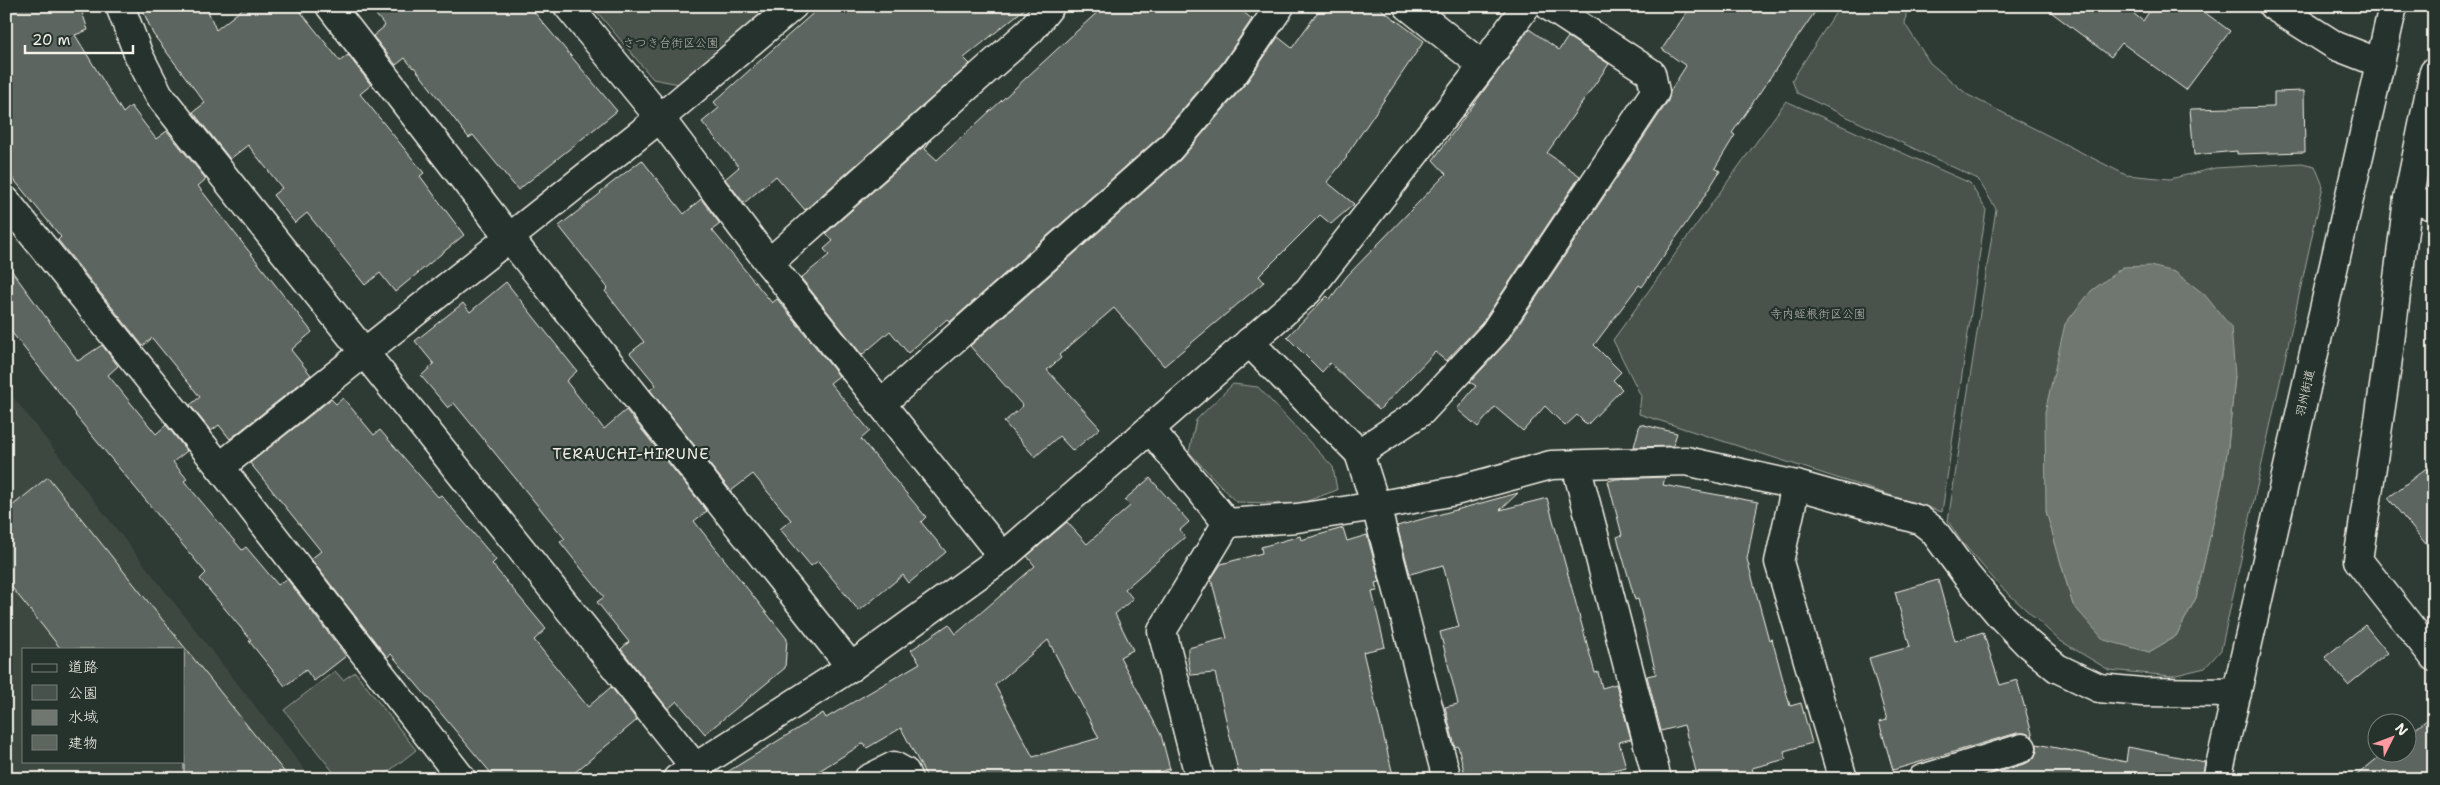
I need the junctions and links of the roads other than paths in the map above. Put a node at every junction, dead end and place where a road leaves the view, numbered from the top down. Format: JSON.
{"nodes":[{"id":1,"x":120,"y":6,"type":"edge"},
{"id":2,"x":330,"y":6,"type":"edge"},
{"id":3,"x":568,"y":6,"type":"edge"},
{"id":4,"x":793,"y":6,"type":"edge"},
{"id":5,"x":1050,"y":6,"type":"edge"},
{"id":6,"x":1280,"y":6,"type":"edge"},
{"id":7,"x":1408,"y":6,"type":"edge"},
{"id":8,"x":1526,"y":6,"type":"edge"},
{"id":9,"x":1549,"y":6,"type":"edge"},
{"id":10,"x":2273,"y":6,"type":"edge"},
{"id":11,"x":2393,"y":6,"type":"edge"},
{"id":12,"x":2380,"y":63,"type":"junction"},
{"id":13,"x":1483,"y":66,"type":"junction"},
{"id":14,"x":2434,"y":71,"type":"edge"},
{"id":15,"x":660,"y":118,"type":"junction"},
{"id":16,"x":6,"y":201,"type":"edge"},
{"id":17,"x":2421,"y":202,"type":"edge"},
{"id":18,"x":508,"y":236,"type":"junction"},
{"id":19,"x":769,"y":263,"type":"junction"},
{"id":20,"x":1249,"y":342,"type":"junction"},
{"id":21,"x":363,"y":353,"type":"junction"},
{"id":22,"x":882,"y":403,"type":"junction"},
{"id":23,"x":1151,"y":430,"type":"junction"},
{"id":24,"x":1359,"y":452,"type":"junction"},
{"id":25,"x":1576,"y":465,"type":"junction"},
{"id":26,"x":220,"y":467,"type":"junction"},
{"id":27,"x":1796,"y":485,"type":"junction"},
{"id":28,"x":1376,"y":506,"type":"junction"},
{"id":29,"x":1227,"y":523,"type":"junction"},
{"id":30,"x":1004,"y":557,"type":"junction"},
{"id":31,"x":2434,"y":657,"type":"edge"},
{"id":32,"x":851,"y":667,"type":"junction"},
{"id":33,"x":2237,"y":693,"type":"junction"},
{"id":34,"x":2022,"y":748,"type":"dead end"},
{"id":35,"x":686,"y":772,"type":"edge"},
{"id":36,"x":462,"y":779,"type":"edge"},
{"id":37,"x":868,"y":779,"type":"edge"},
{"id":38,"x":908,"y":779,"type":"edge"},
{"id":39,"x":1200,"y":779,"type":"edge"},
{"id":40,"x":1447,"y":779,"type":"edge"},
{"id":41,"x":1657,"y":779,"type":"edge"},
{"id":42,"x":1843,"y":779,"type":"edge"},
{"id":43,"x":1922,"y":779,"type":"edge"},
{"id":44,"x":2217,"y":779,"type":"edge"}],
"edges":[{"from":1,"to":21,"type":"street"},
{"from":2,"to":18,"type":"street"},
{"from":3,"to":15,"type":"street"},
{"from":4,"to":15,"type":"street"},
{"from":5,"to":19,"type":"street"},
{"from":6,"to":22,"type":"street"},
{"from":7,"to":13,"type":"street"},
{"from":8,"to":13,"type":"street"},
{"from":9,"to":24,"type":"street"},
{"from":10,"to":12,"type":"street"},
{"from":11,"to":12,"type":"street","name":"羽州街道"},
{"from":12,"to":33,"type":"street","name":"羽州街道"},
{"from":13,"to":20,"type":"street"},
{"from":14,"to":17,"type":"street"},
{"from":15,"to":18,"type":"street"},
{"from":15,"to":19,"type":"street"},
{"from":16,"to":26,"type":"street"},
{"from":17,"to":31,"type":"street"},
{"from":18,"to":21,"type":"street"},
{"from":18,"to":32,"type":"street"},
{"from":19,"to":22,"type":"street"},
{"from":20,"to":23,"type":"street"},
{"from":20,"to":24,"type":"street"},
{"from":21,"to":26,"type":"street"},
{"from":21,"to":35,"type":"street"},
{"from":22,"to":30,"type":"street"},
{"from":23,"to":29,"type":"street"},
{"from":23,"to":30,"type":"street"},
{"from":24,"to":28,"type":"street"},
{"from":25,"to":27,"type":"street"},
{"from":25,"to":28,"type":"street"},
{"from":25,"to":41,"type":"street"},
{"from":26,"to":36,"type":"street"},
{"from":27,"to":33,"type":"street"},
{"from":27,"to":42,"type":"street"},
{"from":28,"to":29,"type":"street"},
{"from":28,"to":40,"type":"street"},
{"from":29,"to":39,"type":"street"},
{"from":30,"to":32,"type":"street"},
{"from":32,"to":35,"type":"street"},
{"from":33,"to":44,"type":"street","name":"羽州街道"},
{"from":34,"to":43,"type":"street"},
{"from":37,"to":38,"type":"street"}]}
